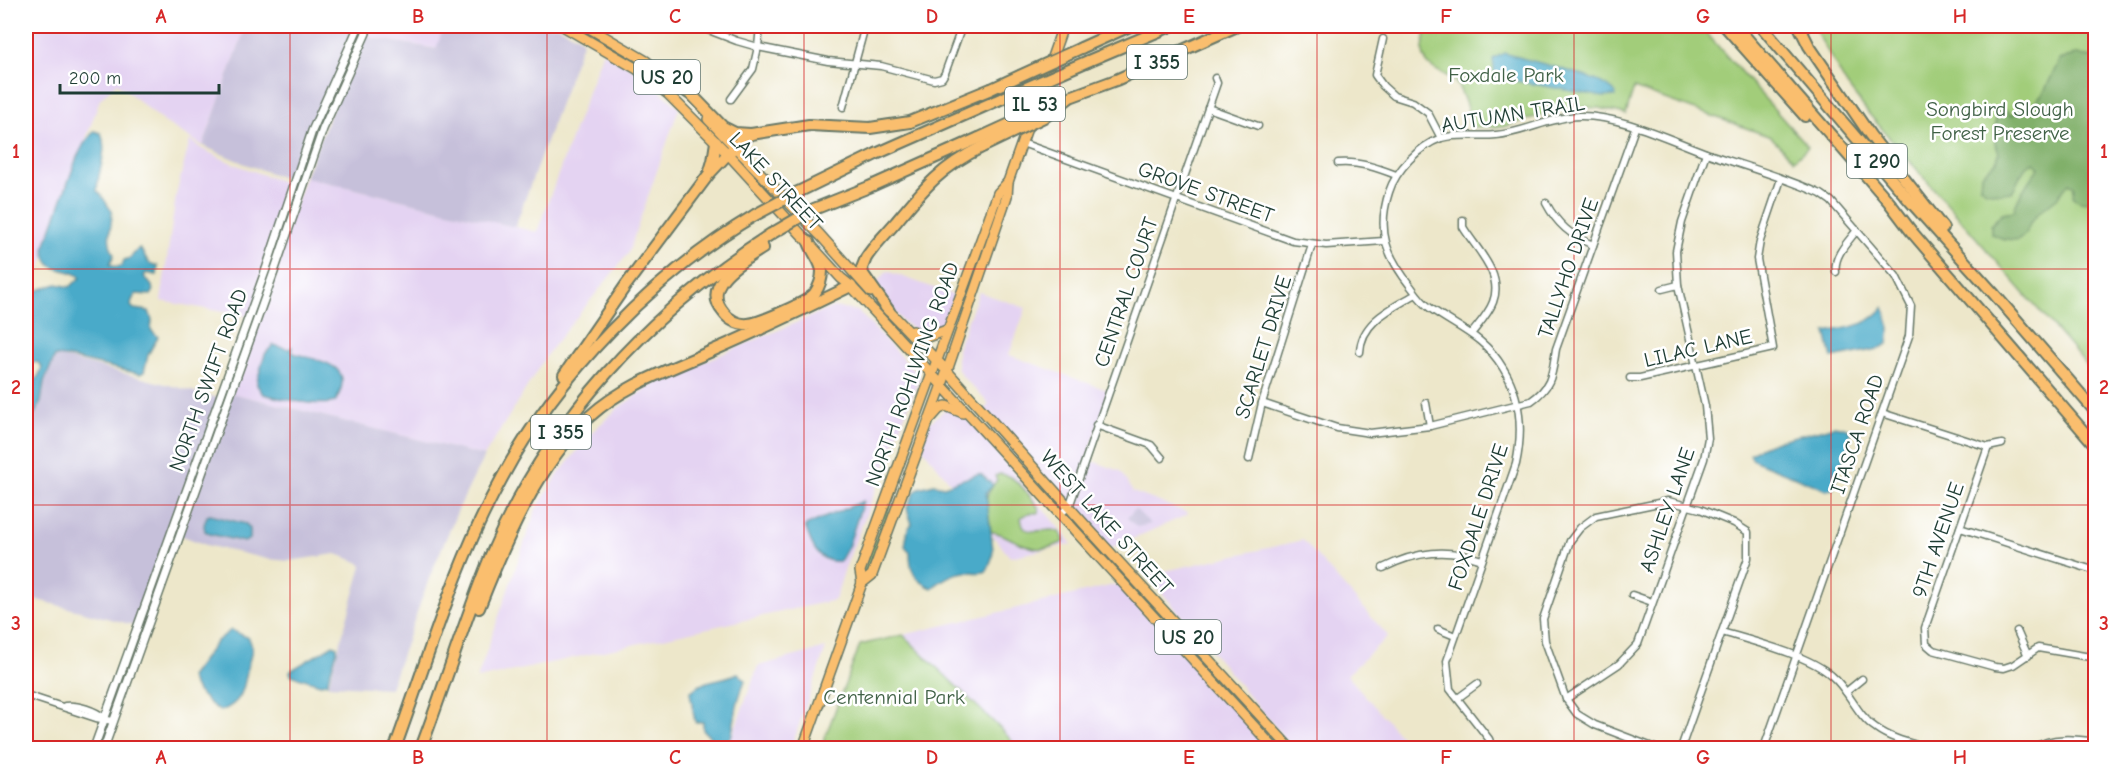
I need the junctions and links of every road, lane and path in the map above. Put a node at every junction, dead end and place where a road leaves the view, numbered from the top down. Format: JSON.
{"nodes":[{"id":1,"x":363,"y":26,"type":"edge"},
{"id":2,"x":563,"y":26,"type":"edge"},
{"id":3,"x":586,"y":26,"type":"edge"},
{"id":4,"x":698,"y":26,"type":"edge"},
{"id":5,"x":760,"y":26,"type":"edge"},
{"id":6,"x":865,"y":26,"type":"edge"},
{"id":7,"x":962,"y":26,"type":"edge"},
{"id":8,"x":1063,"y":26,"type":"edge"},
{"id":9,"x":1130,"y":26,"type":"edge"},
{"id":10,"x":1157,"y":26,"type":"edge"},
{"id":11,"x":1171,"y":26,"type":"edge"},
{"id":12,"x":1237,"y":26,"type":"edge"},
{"id":13,"x":1725,"y":26,"type":"edge"},
{"id":14,"x":1736,"y":26,"type":"edge"},
{"id":15,"x":1761,"y":26,"type":"edge"},
{"id":16,"x":1798,"y":26,"type":"edge"},
{"id":17,"x":1383,"y":39,"type":"dead end"},
{"id":18,"x":1139,"y":40,"type":"junction"},
{"id":19,"x":758,"y":47,"type":"junction"},
{"id":20,"x":855,"y":64,"type":"junction"},
{"id":21,"x":1215,"y":78,"type":"dead end"},
{"id":22,"x":677,"y":85,"type":"junction"},
{"id":23,"x":731,"y":99,"type":"dead end"},
{"id":24,"x":843,"y":107,"type":"dead end"},
{"id":25,"x":1208,"y":108,"type":"junction"},
{"id":26,"x":1258,"y":126,"type":"dead end"},
{"id":27,"x":1635,"y":128,"type":"junction"},
{"id":28,"x":751,"y":134,"type":"junction"},
{"id":29,"x":1441,"y":138,"type":"junction"},
{"id":30,"x":716,"y":142,"type":"junction"},
{"id":31,"x":981,"y":143,"type":"junction"},
{"id":32,"x":1022,"y":143,"type":"junction"},
{"id":33,"x":731,"y":151,"type":"junction"},
{"id":34,"x":1706,"y":153,"type":"junction"},
{"id":35,"x":1338,"y":163,"type":"dead end"},
{"id":36,"x":709,"y":174,"type":"junction"},
{"id":37,"x":1396,"y":175,"type":"junction"},
{"id":38,"x":1781,"y":179,"type":"junction"},
{"id":39,"x":1008,"y":182,"type":"junction"},
{"id":40,"x":1176,"y":199,"type":"junction"},
{"id":41,"x":1546,"y":203,"type":"dead end"},
{"id":42,"x":1463,"y":220,"type":"dead end"},
{"id":43,"x":1857,"y":231,"type":"junction"},
{"id":44,"x":1911,"y":231,"type":"junction"},
{"id":45,"x":773,"y":236,"type":"junction"},
{"id":46,"x":1384,"y":241,"type":"junction"},
{"id":47,"x":809,"y":242,"type":"junction"},
{"id":48,"x":1312,"y":245,"type":"junction"},
{"id":49,"x":1593,"y":245,"type":"junction"},
{"id":50,"x":842,"y":261,"type":"junction"},
{"id":51,"x":1836,"y":272,"type":"dead end"},
{"id":52,"x":1678,"y":285,"type":"junction"},
{"id":53,"x":851,"y":286,"type":"junction"},
{"id":54,"x":1662,"y":289,"type":"dead end"},
{"id":55,"x":1416,"y":294,"type":"junction"},
{"id":56,"x":1995,"y":295,"type":"junction"},
{"id":57,"x":889,"y":311,"type":"junction"},
{"id":58,"x":903,"y":325,"type":"junction"},
{"id":59,"x":947,"y":330,"type":"junction"},
{"id":60,"x":1472,"y":333,"type":"junction"},
{"id":61,"x":1360,"y":352,"type":"dead end"},
{"id":62,"x":936,"y":360,"type":"junction"},
{"id":63,"x":1696,"y":365,"type":"junction"},
{"id":64,"x":947,"y":371,"type":"junction"},
{"id":65,"x":931,"y":375,"type":"junction"},
{"id":66,"x":1630,"y":378,"type":"dead end"},
{"id":67,"x":941,"y":387,"type":"junction"},
{"id":68,"x":1262,"y":403,"type":"junction"},
{"id":69,"x":1426,"y":403,"type":"dead end"},
{"id":70,"x":1518,"y":405,"type":"junction"},
{"id":71,"x":2096,"y":412,"type":"edge"},
{"id":72,"x":1882,"y":413,"type":"junction"},
{"id":73,"x":970,"y":417,"type":"junction"},
{"id":74,"x":928,"y":422,"type":"junction"},
{"id":75,"x":1096,"y":425,"type":"junction"},
{"id":76,"x":1430,"y":426,"type":"junction"},
{"id":77,"x":2002,"y":444,"type":"dead end"},
{"id":78,"x":2096,"y":446,"type":"edge"},
{"id":79,"x":1988,"y":447,"type":"junction"},
{"id":80,"x":1162,"y":458,"type":"dead end"},
{"id":81,"x":1249,"y":459,"type":"dead end"},
{"id":82,"x":509,"y":464,"type":"junction"},
{"id":83,"x":1688,"y":505,"type":"junction"},
{"id":84,"x":1069,"y":507,"type":"junction"},
{"id":85,"x":1060,"y":513,"type":"junction"},
{"id":86,"x":1960,"y":528,"type":"junction"},
{"id":87,"x":1482,"y":560,"type":"junction"},
{"id":88,"x":1383,"y":568,"type":"dead end"},
{"id":89,"x":2096,"y":571,"type":"edge"},
{"id":90,"x":862,"y":583,"type":"junction"},
{"id":91,"x":1632,"y":595,"type":"dead end"},
{"id":92,"x":1652,"y":602,"type":"junction"},
{"id":93,"x":1437,"y":629,"type":"dead end"},
{"id":94,"x":2017,"y":631,"type":"dead end"},
{"id":95,"x":1722,"y":632,"type":"junction"},
{"id":96,"x":1455,"y":636,"type":"junction"},
{"id":97,"x":1797,"y":656,"type":"junction"},
{"id":98,"x":2028,"y":656,"type":"junction"},
{"id":99,"x":2096,"y":658,"type":"edge"},
{"id":100,"x":1862,"y":679,"type":"dead end"},
{"id":101,"x":1476,"y":684,"type":"dead end"},
{"id":102,"x":1846,"y":692,"type":"junction"},
{"id":103,"x":26,"y":695,"type":"edge"},
{"id":104,"x":441,"y":697,"type":"junction"},
{"id":105,"x":1458,"y":698,"type":"junction"},
{"id":106,"x":1566,"y":699,"type":"junction"},
{"id":107,"x":104,"y":718,"type":"junction"},
{"id":108,"x":113,"y":721,"type":"junction"},
{"id":109,"x":2096,"y":742,"type":"edge"},
{"id":110,"x":2037,"y":746,"type":"edge"},
{"id":111,"x":94,"y":748,"type":"edge"},
{"id":112,"x":104,"y":748,"type":"edge"},
{"id":113,"x":395,"y":748,"type":"edge"},
{"id":114,"x":421,"y":748,"type":"edge"},
{"id":115,"x":803,"y":748,"type":"edge"},
{"id":116,"x":1274,"y":748,"type":"edge"},
{"id":117,"x":1290,"y":748,"type":"edge"},
{"id":118,"x":1492,"y":748,"type":"edge"},
{"id":119,"x":1655,"y":748,"type":"edge"},
{"id":120,"x":1681,"y":748,"type":"edge"},
{"id":121,"x":1764,"y":748,"type":"edge"},
{"id":122,"x":1927,"y":748,"type":"edge"}],
"edges":[{"from":1,"to":107,"type":"street","name":"NORTH SWIFT ROAD"},
{"from":1,"to":108,"type":"street","name":"NORTH SWIFT ROAD"},
{"from":2,"to":30,"type":"main road","name":"LAKE STREET","number":"US 20"},
{"from":3,"to":22,"type":"main road","name":"LAKE STREET","number":"US 20"},
{"from":4,"to":19,"type":"street"},
{"from":5,"to":19,"type":"street"},
{"from":6,"to":20,"type":"street"},
{"from":7,"to":20,"type":"street"},
{"from":8,"to":32,"type":"main road","name":"NORTH ROHLWING ROAD","number":"IL 53"},
{"from":9,"to":28,"type":"highway","bridge":true},
{"from":10,"to":18,"type":"highway"},
{"from":11,"to":18,"type":"highway","number":"I 355"},
{"from":12,"to":31,"type":"highway","number":"I 355","bridge":true},
{"from":13,"to":44,"type":"highway"},
{"from":14,"to":44,"type":"highway","number":"I 290"},
{"from":15,"to":56,"type":"highway","number":"I 290"},
{"from":16,"to":56,"type":"highway"},
{"from":17,"to":29,"type":"street"},
{"from":18,"to":82,"type":"highway","number":"I 355","bridge":true},
{"from":19,"to":20,"type":"street"},
{"from":19,"to":23,"type":"street"},
{"from":20,"to":24,"type":"street"},
{"from":21,"to":25,"type":"street","name":"CENTRAL COURT"},
{"from":22,"to":28,"type":"highway"},
{"from":22,"to":33,"type":"main road","name":"LAKE STREET","number":"US 20"},
{"from":25,"to":26,"type":"street"},
{"from":25,"to":40,"type":"street","name":"CENTRAL COURT"},
{"from":27,"to":29,"type":"street","name":"AUTUMN TRAIL"},
{"from":27,"to":34,"type":"street","name":"AUTUMN TRAIL"},
{"from":27,"to":49,"type":"street","name":"TALLYHO DRIVE"},
{"from":28,"to":33,"type":"highway"},
{"from":29,"to":37,"type":"street","name":"AUTUMN TRAIL"},
{"from":30,"to":33,"type":"main road","name":"LAKE STREET","number":"US 20"},
{"from":30,"to":36,"type":"highway"},
{"from":31,"to":45,"type":"highway","number":"I 355","bridge":true},
{"from":31,"to":57,"type":"highway"},
{"from":32,"to":39,"type":"main road","name":"NORTH ROHLWING ROAD","number":"IL 53"},
{"from":32,"to":40,"type":"street","name":"GROVE STREET"},
{"from":33,"to":36,"type":"highway"},
{"from":33,"to":47,"type":"main road","name":"LAKE STREET","number":"US 20"},
{"from":33,"to":50,"type":"main road","name":"LAKE STREET","number":"US 20"},
{"from":34,"to":38,"type":"street","name":"AUTUMN TRAIL"},
{"from":34,"to":52,"type":"street","name":"ASHLEY LANE"},
{"from":35,"to":37,"type":"street"},
{"from":36,"to":82,"type":"highway"},
{"from":37,"to":46,"type":"street","name":"FOXDALE DRIVE"},
{"from":38,"to":43,"type":"street","name":"ITASCA ROAD"},
{"from":38,"to":63,"type":"street","name":"LILAC LANE"},
{"from":39,"to":59,"type":"main road","name":"NORTH ROHLWING ROAD","number":"IL 53"},
{"from":39,"to":64,"type":"main road","name":"NORTH ROHLWING ROAD","number":"IL 53"},
{"from":40,"to":48,"type":"street","name":"GROVE STREET"},
{"from":40,"to":75,"type":"street","name":"CENTRAL COURT"},
{"from":41,"to":49,"type":"street"},
{"from":42,"to":60,"type":"street"},
{"from":43,"to":51,"type":"street"},
{"from":43,"to":72,"type":"street","name":"ITASCA ROAD"},
{"from":44,"to":78,"type":"highway","number":"I 290"},
{"from":45,"to":47,"type":"highway"},
{"from":45,"to":104,"type":"highway","number":"I 355"},
{"from":46,"to":48,"type":"street","name":"GROVE STREET"},
{"from":46,"to":55,"type":"street","name":"FOXDALE DRIVE"},
{"from":47,"to":53,"type":"main road","name":"LAKE STREET","number":"US 20"},
{"from":48,"to":68,"type":"street","name":"SCARLET DRIVE"},
{"from":49,"to":70,"type":"street","name":"TALLYHO DRIVE"},
{"from":50,"to":53,"type":"main road"},
{"from":50,"to":57,"type":"main road","name":"LAKE STREET","number":"US 20"},
{"from":52,"to":54,"type":"street"},
{"from":52,"to":63,"type":"street","name":"ASHLEY LANE"},
{"from":53,"to":65,"type":"main road","name":"LAKE STREET","number":"US 20"},
{"from":53,"to":104,"type":"highway"},
{"from":55,"to":60,"type":"street","name":"FOXDALE DRIVE"},
{"from":55,"to":61,"type":"street"},
{"from":56,"to":71,"type":"highway","number":"I 290"},
{"from":57,"to":58,"type":"main road","name":"LAKE STREET","number":"US 20"},
{"from":58,"to":59,"type":"main road"},
{"from":58,"to":62,"type":"main road","name":"LAKE STREET","number":"US 20"},
{"from":59,"to":62,"type":"main road","name":"NORTH ROHLWING ROAD","number":"IL 53"},
{"from":60,"to":70,"type":"street","name":"FOXDALE DRIVE"},
{"from":62,"to":64,"type":"main road","name":"LAKE STREET","number":"US 20"},
{"from":62,"to":65,"type":"main road","name":"NORTH ROHLWING ROAD","number":"IL 53"},
{"from":63,"to":66,"type":"street","name":"LILAC LANE"},
{"from":63,"to":83,"type":"street","name":"ASHLEY LANE"},
{"from":64,"to":67,"type":"main road","name":"NORTH ROHLWING ROAD","number":"IL 53"},
{"from":64,"to":84,"type":"main road","name":"WEST LAKE STREET","number":"US 20"},
{"from":65,"to":67,"type":"main road","name":"LAKE STREET","number":"US 20"},
{"from":65,"to":90,"type":"main road","name":"NORTH ROHLWING ROAD","number":"IL 53"},
{"from":67,"to":73,"type":"main road","name":"WEST LAKE STREET","number":"US 20"},
{"from":67,"to":74,"type":"main road","name":"NORTH ROHLWING ROAD","number":"IL 53"},
{"from":68,"to":76,"type":"street","name":"TALLYHO DRIVE"},
{"from":68,"to":81,"type":"street","name":"SCARLET DRIVE"},
{"from":69,"to":76,"type":"street"},
{"from":70,"to":76,"type":"street","name":"TALLYHO DRIVE"},
{"from":70,"to":87,"type":"street","name":"FOXDALE DRIVE"},
{"from":72,"to":79,"type":"street"},
{"from":72,"to":97,"type":"street","name":"ITASCA ROAD"},
{"from":73,"to":74,"type":"main road"},
{"from":73,"to":85,"type":"main road","name":"WEST LAKE STREET","number":"US 20"},
{"from":74,"to":90,"type":"main road","name":"NORTH ROHLWING ROAD","number":"IL 53"},
{"from":75,"to":80,"type":"street"},
{"from":75,"to":84,"type":"street","name":"CENTRAL COURT"},
{"from":77,"to":79,"type":"street"},
{"from":79,"to":86,"type":"street","name":"9TH AVENUE"},
{"from":82,"to":113,"type":"highway","number":"I 355"},
{"from":83,"to":92,"type":"street","name":"ASHLEY LANE"},
{"from":83,"to":95,"type":"street"},
{"from":83,"to":106,"type":"street"},
{"from":84,"to":85,"type":"street"},
{"from":84,"to":117,"type":"main road","name":"WEST LAKE STREET","number":"US 20"},
{"from":85,"to":116,"type":"main road","name":"WEST LAKE STREET","number":"US 20"},
{"from":86,"to":89,"type":"street"},
{"from":86,"to":98,"type":"street","name":"9TH AVENUE"},
{"from":87,"to":88,"type":"street"},
{"from":87,"to":96,"type":"street","name":"FOXDALE DRIVE"},
{"from":90,"to":115,"type":"main road","name":"NORTH ROHLWING ROAD","number":"IL 53"},
{"from":91,"to":92,"type":"street","name":"ASHLEY LANE"},
{"from":92,"to":106,"type":"street","name":"ASHLEY LANE"},
{"from":93,"to":96,"type":"street"},
{"from":94,"to":98,"type":"street"},
{"from":95,"to":97,"type":"street"},
{"from":95,"to":120,"type":"street"},
{"from":96,"to":105,"type":"street","name":"FOXDALE DRIVE"},
{"from":97,"to":102,"type":"street"},
{"from":97,"to":121,"type":"street","name":"ITASCA ROAD"},
{"from":98,"to":99,"type":"street"},
{"from":100,"to":102,"type":"street"},
{"from":101,"to":105,"type":"street"},
{"from":102,"to":122,"type":"street"},
{"from":103,"to":107,"type":"street"},
{"from":104,"to":114,"type":"highway","number":"I 355"},
{"from":105,"to":118,"type":"street","name":"FOXDALE DRIVE"},
{"from":106,"to":119,"type":"street"},
{"from":107,"to":108,"type":"street"},
{"from":107,"to":111,"type":"street","name":"NORTH SWIFT ROAD"},
{"from":108,"to":112,"type":"street","name":"NORTH SWIFT ROAD"},
{"from":109,"to":110,"type":"street"}]}
